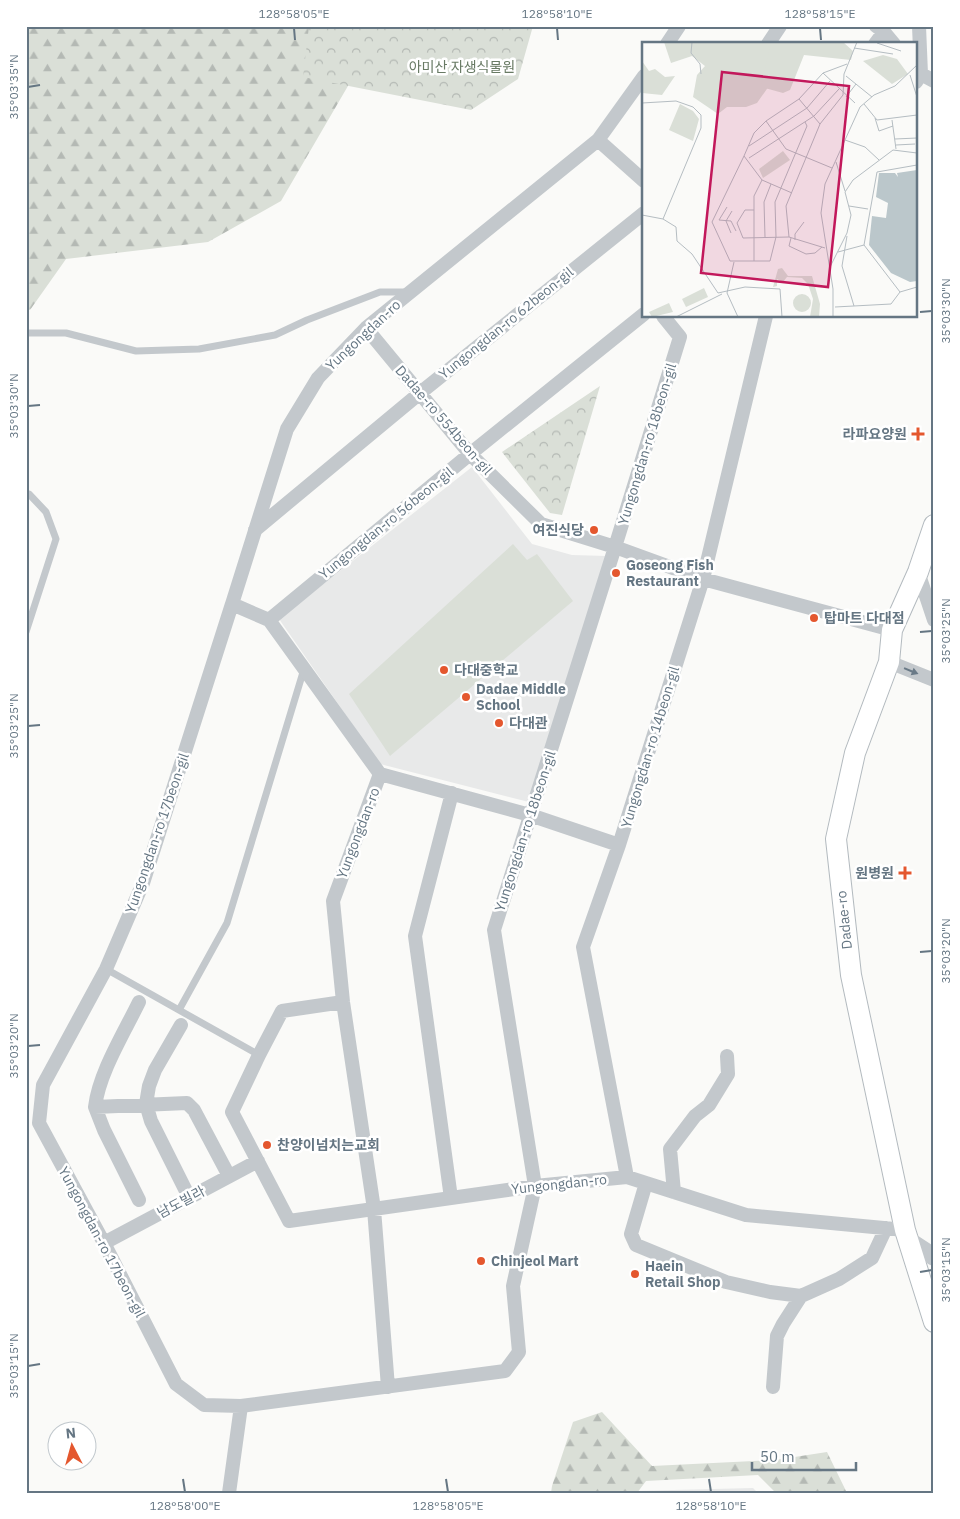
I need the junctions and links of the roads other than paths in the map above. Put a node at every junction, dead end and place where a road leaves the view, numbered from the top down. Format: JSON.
{"nodes":[{"id":1,"x":680,"y":26,"type":"edge"},
{"id":2,"x":780,"y":26,"type":"edge"},
{"id":3,"x":918,"y":26,"type":"edge"},
{"id":4,"x":878,"y":34,"type":"edge"},
{"id":5,"x":668,"y":42,"type":"edge"},
{"id":6,"x":769,"y":42,"type":"edge"},
{"id":7,"x":891,"y":42,"type":"edge"},
{"id":8,"x":922,"y":77,"type":"edge"},
{"id":9,"x":642,"y":79,"type":"edge"},
{"id":10,"x":598,"y":140,"type":"junction"},
{"id":11,"x":642,"y":179,"type":"edge"},
{"id":12,"x":642,"y":215,"type":"edge"},
{"id":13,"x":410,"y":292,"type":"junction"},
{"id":14,"x":642,"y":316,"type":"edge"},
{"id":15,"x":665,"y":318,"type":"edge"},
{"id":16,"x":766,"y":318,"type":"edge"},
{"id":17,"x":366,"y":328,"type":"junction"},
{"id":18,"x":26,"y":333,"type":"edge"},
{"id":19,"x":420,"y":392,"type":"junction"},
{"id":20,"x":470,"y":454,"type":"junction"},
{"id":21,"x":26,"y":493,"type":"edge"},
{"id":22,"x":934,"y":525,"type":"edge"},
{"id":23,"x":254,"y":530,"type":"junction"},
{"id":24,"x":615,"y":547,"type":"junction"},
{"id":25,"x":918,"y":572,"type":"junction"},
{"id":26,"x":703,"y":578,"type":"junction"},
{"id":27,"x":232,"y":604,"type":"junction"},
{"id":28,"x":269,"y":620,"type":"junction"},
{"id":29,"x":934,"y":620,"type":"edge"},
{"id":30,"x":892,"y":630,"type":"junction"},
{"id":31,"x":26,"y":632,"type":"edge"},
{"id":32,"x":889,"y":662,"type":"junction"},
{"id":33,"x":304,"y":668,"type":"junction"},
{"id":34,"x":934,"y":680,"type":"edge"},
{"id":35,"x":380,"y":774,"type":"junction"},
{"id":36,"x":452,"y":793,"type":"junction"},
{"id":37,"x":530,"y":815,"type":"junction"},
{"id":38,"x":619,"y":845,"type":"junction"},
{"id":39,"x":106,"y":969,"type":"junction"},
{"id":40,"x":139,"y":1002,"type":"dead end"},
{"id":41,"x":343,"y":1002,"type":"junction"},
{"id":42,"x":179,"y":1010,"type":"junction"},
{"id":43,"x":180,"y":1025,"type":"dead end"},
{"id":44,"x":259,"y":1055,"type":"junction"},
{"id":45,"x":727,"y":1056,"type":"dead end"},
{"id":46,"x":146,"y":1104,"type":"junction"},
{"id":47,"x":95,"y":1107,"type":"junction"},
{"id":48,"x":258,"y":1161,"type":"junction"},
{"id":49,"x":229,"y":1176,"type":"junction"},
{"id":50,"x":627,"y":1177,"type":"junction"},
{"id":51,"x":646,"y":1183,"type":"junction"},
{"id":52,"x":535,"y":1186,"type":"junction"},
{"id":53,"x":674,"y":1192,"type":"junction"},
{"id":54,"x":189,"y":1197,"type":"junction"},
{"id":55,"x":451,"y":1198,"type":"junction"},
{"id":56,"x":140,"y":1200,"type":"dead end"},
{"id":57,"x":374,"y":1209,"type":"junction"},
{"id":58,"x":900,"y":1233,"type":"junction"},
{"id":59,"x":104,"y":1243,"type":"junction"},
{"id":60,"x":934,"y":1257,"type":"edge"},
{"id":61,"x":929,"y":1289,"type":"edge"},
{"id":62,"x":801,"y":1296,"type":"junction"},
{"id":63,"x":934,"y":1322,"type":"edge"},
{"id":64,"x":388,"y":1387,"type":"junction"},
{"id":65,"x":773,"y":1387,"type":"dead end"},
{"id":66,"x":241,"y":1406,"type":"junction"},
{"id":67,"x":229,"y":1493,"type":"edge"}],
"edges":[{"from":1,"to":5,"type":"street"},
{"from":2,"to":6,"type":"street"},
{"from":3,"to":8,"type":"street"},
{"from":4,"to":7,"type":"street"},
{"from":9,"to":10,"type":"street","name":"Yungongdan-ro"},
{"from":10,"to":11,"type":"street"},
{"from":10,"to":13,"type":"street","name":"Yungongdan-ro"},
{"from":12,"to":19,"type":"street","name":"Yungongdan-ro 62beon-gil"},
{"from":13,"to":17,"type":"street","name":"Yungongdan-ro"},
{"from":13,"to":18,"type":"lane"},
{"from":14,"to":20,"type":"street","name":"Yungongdan-ro 56beon-gil"},
{"from":15,"to":24,"type":"street","name":"Yungongdan-ro 18beon-gil"},
{"from":16,"to":26,"type":"street","name":"Yungongdan-ro 14beon-gil"},
{"from":17,"to":19,"type":"street","name":"Dadae-ro 554beon-gil"},
{"from":17,"to":23,"type":"street","name":"Yungongdan-ro"},
{"from":19,"to":20,"type":"street","name":"Dadae-ro 554beon-gil"},
{"from":19,"to":23,"type":"street","name":"Yungongdan-ro 62beon-gil"},
{"from":20,"to":24,"type":"street","name":"Dadae-ro 554beon-gil"},
{"from":20,"to":28,"type":"street","name":"Yungongdan-ro 56beon-gil"},
{"from":21,"to":31,"type":"lane"},
{"from":22,"to":25,"type":"main road","name":"Dadae-ro"},
{"from":23,"to":27,"type":"street","name":"Yungongdan-ro"},
{"from":24,"to":26,"type":"street","name":"Dadae-ro 554beon-gil"},
{"from":24,"to":37,"type":"street","name":"Yungongdan-ro 18beon-gil"},
{"from":25,"to":29,"type":"street"},
{"from":25,"to":30,"type":"main road","name":"Dadae-ro"},
{"from":26,"to":30,"type":"street","name":"Dadae-ro 554beon-gil"},
{"from":26,"to":38,"type":"street","name":"Yungongdan-ro 14beon-gil"},
{"from":27,"to":28,"type":"street"},
{"from":27,"to":39,"type":"street","name":"Yungongdan-ro 17beon-gil"},
{"from":28,"to":33,"type":"street","name":"Yungongdan-ro"},
{"from":30,"to":32,"type":"main road","name":"Dadae-ro"},
{"from":32,"to":34,"type":"street","one_way":true},
{"from":32,"to":58,"type":"main road","name":"Dadae-ro"},
{"from":33,"to":35,"type":"street","name":"Yungongdan-ro"},
{"from":33,"to":42,"type":"lane"},
{"from":35,"to":36,"type":"street"},
{"from":35,"to":41,"type":"street","name":"Yungongdan-ro"},
{"from":36,"to":37,"type":"street"},
{"from":36,"to":55,"type":"street"},
{"from":37,"to":38,"type":"street"},
{"from":37,"to":52,"type":"street","name":"Yungongdan-ro 18beon-gil"},
{"from":38,"to":50,"type":"street","name":"Yungongdan-ro 14beon-gil"},
{"from":39,"to":42,"type":"lane"},
{"from":39,"to":59,"type":"street","name":"Yungongdan-ro 17beon-gil"},
{"from":40,"to":47,"type":"street"},
{"from":41,"to":44,"type":"street"},
{"from":41,"to":57,"type":"street","name":"Yungongdan-ro"},
{"from":42,"to":44,"type":"lane"},
{"from":43,"to":46,"type":"street"},
{"from":44,"to":48,"type":"street"},
{"from":45,"to":53,"type":"street"},
{"from":46,"to":47,"type":"street"},
{"from":46,"to":49,"type":"street"},
{"from":46,"to":54,"type":"street"},
{"from":47,"to":56,"type":"street"},
{"from":48,"to":49,"type":"street","name":"남도빌라"},
{"from":48,"to":57,"type":"street"},
{"from":49,"to":54,"type":"street","name":"남도빌라"},
{"from":50,"to":51,"type":"street","name":"Yungongdan-ro"},
{"from":50,"to":52,"type":"street","name":"Yungongdan-ro"},
{"from":51,"to":53,"type":"street","name":"Yungongdan-ro"},
{"from":51,"to":62,"type":"street"},
{"from":52,"to":55,"type":"street","name":"Yungongdan-ro"},
{"from":52,"to":64,"type":"street","name":"Yungongdan-ro 17beon-gil"},
{"from":53,"to":58,"type":"street","name":"Yungongdan-ro"},
{"from":54,"to":59,"type":"street","name":"남도빌라"},
{"from":55,"to":57,"type":"street","name":"Yungongdan-ro"},
{"from":57,"to":64,"type":"street"},
{"from":58,"to":60,"type":"street"},
{"from":58,"to":61,"type":"main road","name":"Dadae-ro"},
{"from":58,"to":62,"type":"street"},
{"from":59,"to":66,"type":"street","name":"Yungongdan-ro 17beon-gil"},
{"from":61,"to":63,"type":"main road","name":"Dadae-ro"},
{"from":62,"to":65,"type":"street"},
{"from":64,"to":66,"type":"street","name":"Yungongdan-ro 17beon-gil"},
{"from":66,"to":67,"type":"street"}]}
